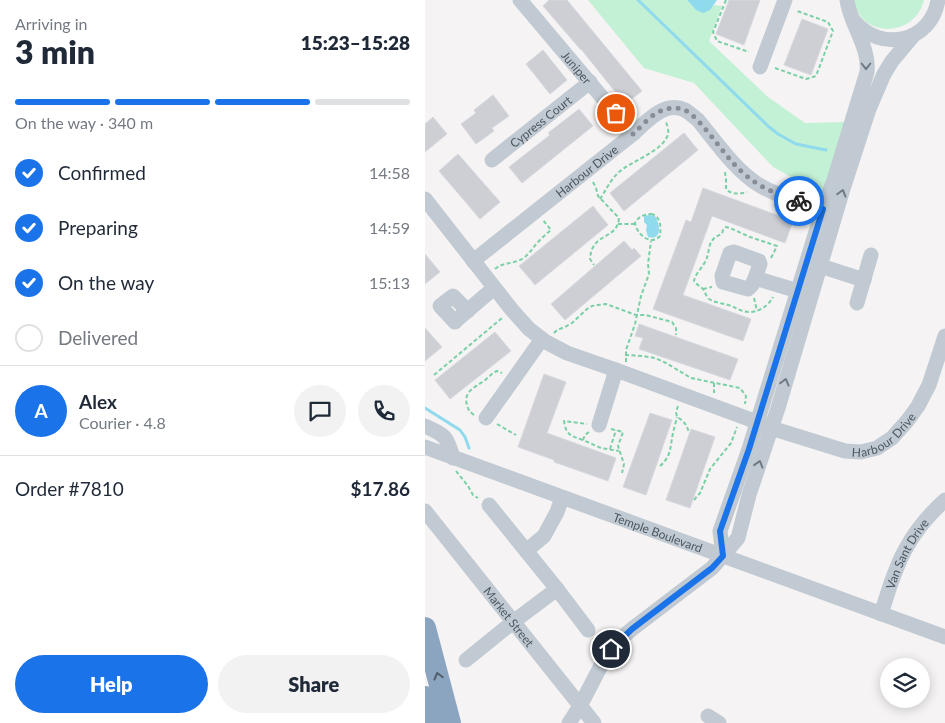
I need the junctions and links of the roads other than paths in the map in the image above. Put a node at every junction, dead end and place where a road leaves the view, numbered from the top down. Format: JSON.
{"nodes":[{"id":1,"x":520,"y":0,"type":"edge"},
{"id":2,"x":785,"y":0,"type":"edge"},
{"id":3,"x":847,"y":0,"type":"edge"},
{"id":4,"x":939,"y":6,"type":"edge"},
{"id":5,"x":853,"y":19,"type":"junction"},
{"id":6,"x":913,"y":36,"type":"junction"},
{"id":7,"x":760,"y":67,"type":"dead end"},
{"id":8,"x":590,"y":82,"type":"junction"},
{"id":9,"x":864,"y":106,"type":"junction"},
{"id":10,"x":633,"y":134,"type":"junction"},
{"id":11,"x":492,"y":160,"type":"dead end"},
{"id":12,"x":425,"y":200,"type":"edge"},
{"id":13,"x":830,"y":211,"type":"junction"},
{"id":14,"x":871,"y":255,"type":"dead end"},
{"id":15,"x":473,"y":261,"type":"junction"},
{"id":16,"x":814,"y":264,"type":"junction"},
{"id":17,"x":755,"y":278,"type":"dead end"},
{"id":18,"x":864,"y":280,"type":"junction"},
{"id":19,"x":490,"y":282,"type":"junction"},
{"id":20,"x":805,"y":293,"type":"junction"},
{"id":21,"x":857,"y":303,"type":"dead end"},
{"id":22,"x":468,"y":311,"type":"dead end"},
{"id":23,"x":945,"y":336,"type":"edge"},
{"id":24,"x":544,"y":341,"type":"junction"},
{"id":25,"x":616,"y":370,"type":"junction"},
{"id":26,"x":486,"y":418,"type":"road end"},
{"id":27,"x":599,"y":425,"type":"road end"},
{"id":28,"x":764,"y":425,"type":"junction"},
{"id":29,"x":425,"y":426,"type":"edge"},
{"id":30,"x":425,"y":447,"type":"edge"},
{"id":31,"x":452,"y":462,"type":"junction"},
{"id":32,"x":562,"y":498,"type":"junction"},
{"id":33,"x":945,"y":500,"type":"edge"},
{"id":34,"x":489,"y":505,"type":"road end"},
{"id":35,"x":425,"y":511,"type":"edge"},
{"id":36,"x":526,"y":552,"type":"junction"},
{"id":37,"x":723,"y":556,"type":"junction"},
{"id":38,"x":557,"y":589,"type":"junction"},
{"id":39,"x":881,"y":614,"type":"junction"},
{"id":40,"x":513,"y":622,"type":"junction"},
{"id":41,"x":425,"y":628,"type":"edge"},
{"id":42,"x":588,"y":630,"type":"dead end"},
{"id":43,"x":945,"y":638,"type":"edge"},
{"id":44,"x":466,"y":660,"type":"dead end"},
{"id":45,"x":425,"y":697,"type":"edge"},
{"id":46,"x":580,"y":706,"type":"junction"},
{"id":47,"x":433,"y":723,"type":"edge"},
{"id":48,"x":450,"y":723,"type":"edge"},
{"id":49,"x":569,"y":723,"type":"edge"},
{"id":50,"x":594,"y":723,"type":"edge"}],
"edges":[{"from":1,"to":8,"type":"street","name":"Juniper"},
{"from":2,"to":7,"type":"street"},
{"from":3,"to":5,"type":"street"},
{"from":4,"to":6,"type":"street"},
{"from":5,"to":6,"type":"street"},
{"from":5,"to":9,"type":"street","one_way":true},
{"from":6,"to":9,"type":"street"},
{"from":8,"to":10,"type":"street","name":"Juniper"},
{"from":8,"to":11,"type":"street","name":"Cypress Court"},
{"from":9,"to":13,"type":"street"},
{"from":10,"to":13,"type":"street","name":"Harbour Drive"},
{"from":10,"to":15,"type":"street","name":"Harbour Drive"},
{"from":12,"to":15,"type":"street","name":"Harbour Drive"},
{"from":13,"to":16,"type":"street"},
{"from":14,"to":18,"type":"street"},
{"from":15,"to":19,"type":"street","name":"Harbour Drive"},
{"from":16,"to":18,"type":"street"},
{"from":16,"to":20,"type":"street"},
{"from":17,"to":20,"type":"street"},
{"from":18,"to":21,"type":"street"},
{"from":19,"to":22,"type":"street"},
{"from":19,"to":24,"type":"street","name":"Harbour Drive"},
{"from":20,"to":28,"type":"street"},
{"from":23,"to":28,"type":"street","name":"Harbour Drive"},
{"from":24,"to":25,"type":"street","name":"Harbour Drive"},
{"from":24,"to":26,"type":"street"},
{"from":25,"to":27,"type":"street"},
{"from":25,"to":28,"type":"street","name":"Harbour Drive"},
{"from":28,"to":37,"type":"street"},
{"from":29,"to":31,"type":"street"},
{"from":30,"to":31,"type":"street","name":"Temple Boulevard"},
{"from":31,"to":32,"type":"street","name":"Temple Boulevard"},
{"from":32,"to":36,"type":"street"},
{"from":32,"to":37,"type":"street","name":"Temple Boulevard"},
{"from":33,"to":39,"type":"street","name":"Van Sant Drive"},
{"from":34,"to":36,"type":"street"},
{"from":35,"to":40,"type":"street","name":"Market Street"},
{"from":36,"to":38,"type":"street"},
{"from":37,"to":39,"type":"street","name":"Temple Boulevard"},
{"from":37,"to":46,"type":"street"},
{"from":38,"to":40,"type":"street"},
{"from":38,"to":42,"type":"street"},
{"from":39,"to":43,"type":"street","name":"Temple Boulevard"},
{"from":40,"to":44,"type":"street"},
{"from":40,"to":46,"type":"street","name":"Market Street"},
{"from":48,"to":41,"type":"highway","one_way":true},
{"from":45,"to":47,"type":"highway"},
{"from":46,"to":49,"type":"street"},
{"from":46,"to":50,"type":"street","name":"Market Street"}]}
